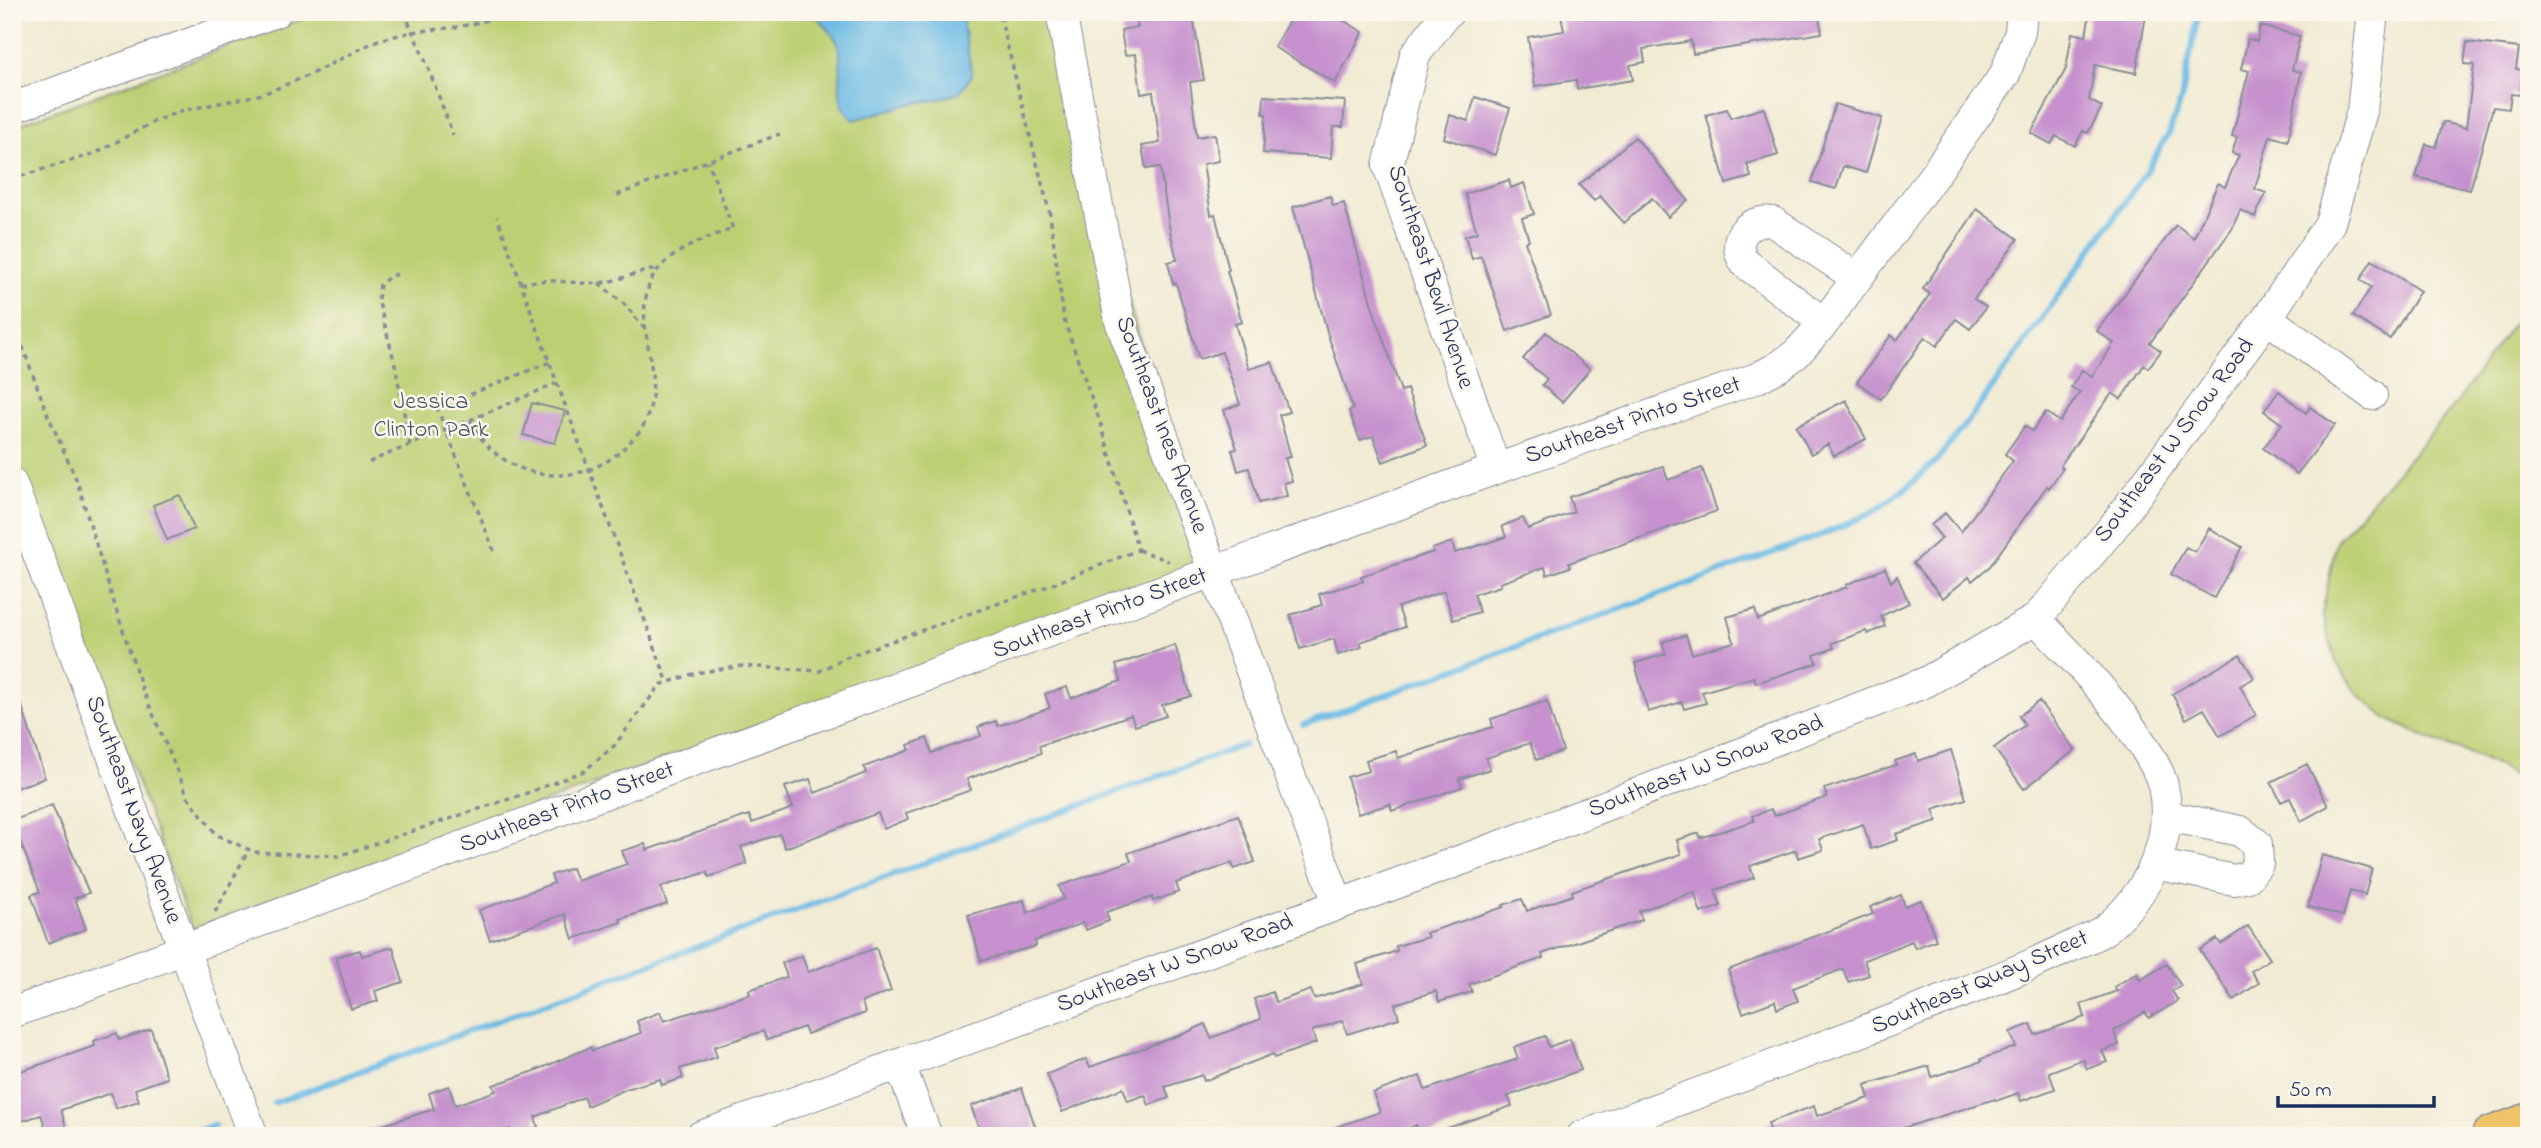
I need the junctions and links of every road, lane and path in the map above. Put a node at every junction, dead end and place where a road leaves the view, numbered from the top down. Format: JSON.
{"nodes":[{"id":1,"x":276,"y":12,"type":"edge"},
{"id":2,"x":404,"y":12,"type":"edge"},
{"id":3,"x":544,"y":12,"type":"edge"},
{"id":4,"x":999,"y":12,"type":"edge"},
{"id":5,"x":1061,"y":12,"type":"edge"},
{"id":6,"x":1449,"y":12,"type":"edge"},
{"id":7,"x":2022,"y":12,"type":"edge"},
{"id":8,"x":2373,"y":12,"type":"edge"},
{"id":9,"x":412,"y":32,"type":"junction"},
{"id":10,"x":12,"y":108,"type":"edge"},
{"id":11,"x":780,"y":134,"type":"dead end"},
{"id":12,"x":453,"y":135,"type":"dead end"},
{"id":13,"x":708,"y":161,"type":"junction"},
{"id":14,"x":12,"y":179,"type":"edge"},
{"id":15,"x":617,"y":195,"type":"dead end"},
{"id":16,"x":497,"y":217,"type":"dead end"},
{"id":17,"x":659,"y":269,"type":"junction"},
{"id":18,"x":397,"y":274,"type":"dead end"},
{"id":19,"x":1857,"y":278,"type":"junction"},
{"id":20,"x":599,"y":283,"type":"junction"},
{"id":21,"x":521,"y":284,"type":"junction"},
{"id":22,"x":12,"y":318,"type":"edge"},
{"id":23,"x":2267,"y":318,"type":"junction"},
{"id":24,"x":1824,"y":323,"type":"junction"},
{"id":25,"x":645,"y":329,"type":"junction"},
{"id":26,"x":550,"y":362,"type":"junction"},
{"id":27,"x":557,"y":383,"type":"junction"},
{"id":28,"x":2372,"y":395,"type":"dead end"},
{"id":29,"x":470,"y":420,"type":"junction"},
{"id":30,"x":447,"y":429,"type":"junction"},
{"id":31,"x":410,"y":445,"type":"junction"},
{"id":32,"x":369,"y":462,"type":"dead end"},
{"id":33,"x":1496,"y":469,"type":"junction"},
{"id":34,"x":589,"y":470,"type":"junction"},
{"id":35,"x":12,"y":484,"type":"edge"},
{"id":36,"x":1138,"y":550,"type":"junction"},
{"id":37,"x":494,"y":551,"type":"dead end"},
{"id":38,"x":1172,"y":562,"type":"dead end"},
{"id":39,"x":1215,"y":572,"type":"junction"},
{"id":40,"x":2036,"y":619,"type":"junction"},
{"id":41,"x":668,"y":683,"type":"junction"},
{"id":42,"x":2167,"y":816,"type":"junction"},
{"id":43,"x":249,"y":849,"type":"junction"},
{"id":44,"x":2155,"y":864,"type":"junction"},
{"id":45,"x":1338,"y":903,"type":"junction"},
{"id":46,"x":211,"y":920,"type":"dead end"},
{"id":47,"x":184,"y":950,"type":"junction"},
{"id":48,"x":12,"y":1013,"type":"edge"},
{"id":49,"x":900,"y":1065,"type":"junction"},
{"id":50,"x":2529,"y":1122,"type":"edge"},
{"id":51,"x":253,"y":1136,"type":"edge"},
{"id":52,"x":701,"y":1136,"type":"edge"},
{"id":53,"x":927,"y":1136,"type":"edge"},
{"id":54,"x":1582,"y":1136,"type":"edge"},
{"id":55,"x":2491,"y":1136,"type":"edge"}],
"edges":[{"from":1,"to":10,"type":"street"},
{"from":2,"to":9,"type":"path"},
{"from":3,"to":9,"type":"path"},
{"from":4,"to":36,"type":"path"},
{"from":5,"to":39,"type":"street","name":"Southeast Ines Avenue"},
{"from":6,"to":33,"type":"street","name":"Southeast Bevil Avenue"},
{"from":7,"to":19,"type":"street","name":"Southeast Pinto Street"},
{"from":8,"to":23,"type":"street","name":"Southeast W Snow Road"},
{"from":9,"to":12,"type":"path"},
{"from":9,"to":14,"type":"path"},
{"from":11,"to":13,"type":"path"},
{"from":13,"to":15,"type":"path"},
{"from":13,"to":17,"type":"path"},
{"from":16,"to":21,"type":"path"},
{"from":17,"to":20,"type":"path"},
{"from":17,"to":25,"type":"path"},
{"from":18,"to":31,"type":"path"},
{"from":19,"to":24,"type":"street","name":"Southeast Pinto Street"},
{"from":19,"to":24,"type":"street"},
{"from":20,"to":21,"type":"path"},
{"from":20,"to":25,"type":"path"},
{"from":21,"to":26,"type":"path"},
{"from":22,"to":43,"type":"path"},
{"from":23,"to":28,"type":"street"},
{"from":23,"to":40,"type":"street","name":"Southeast W Snow Road"},
{"from":24,"to":33,"type":"street","name":"Southeast Pinto Street"},
{"from":25,"to":34,"type":"path"},
{"from":26,"to":27,"type":"path"},
{"from":26,"to":30,"type":"path"},
{"from":27,"to":29,"type":"path"},
{"from":27,"to":34,"type":"path"},
{"from":29,"to":30,"type":"path"},
{"from":29,"to":34,"type":"path"},
{"from":30,"to":31,"type":"path"},
{"from":30,"to":37,"type":"path"},
{"from":31,"to":32,"type":"path"},
{"from":33,"to":39,"type":"street","name":"Southeast Pinto Street"},
{"from":34,"to":41,"type":"path"},
{"from":35,"to":47,"type":"street","name":"Southeast Navy Avenue"},
{"from":36,"to":38,"type":"path"},
{"from":36,"to":41,"type":"path"},
{"from":39,"to":45,"type":"street","name":"Southeast Ines Avenue"},
{"from":39,"to":47,"type":"street","name":"Southeast Pinto Street"},
{"from":40,"to":42,"type":"street","name":"Southeast Quay Street"},
{"from":40,"to":45,"type":"street","name":"Southeast W Snow Road"},
{"from":41,"to":43,"type":"path"},
{"from":42,"to":44,"type":"street","name":"Southeast Quay Street"},
{"from":42,"to":44,"type":"street"},
{"from":43,"to":46,"type":"path"},
{"from":44,"to":54,"type":"street","name":"Southeast Quay Street"},
{"from":45,"to":49,"type":"street","name":"Southeast W Snow Road"},
{"from":47,"to":48,"type":"street","name":"Southeast Pinto Street"},
{"from":47,"to":51,"type":"street","name":"Southeast Navy Avenue"},
{"from":49,"to":52,"type":"street","name":"Southeast W Snow Road"},
{"from":49,"to":53,"type":"street"},
{"from":50,"to":55,"type":"highway"}]}
